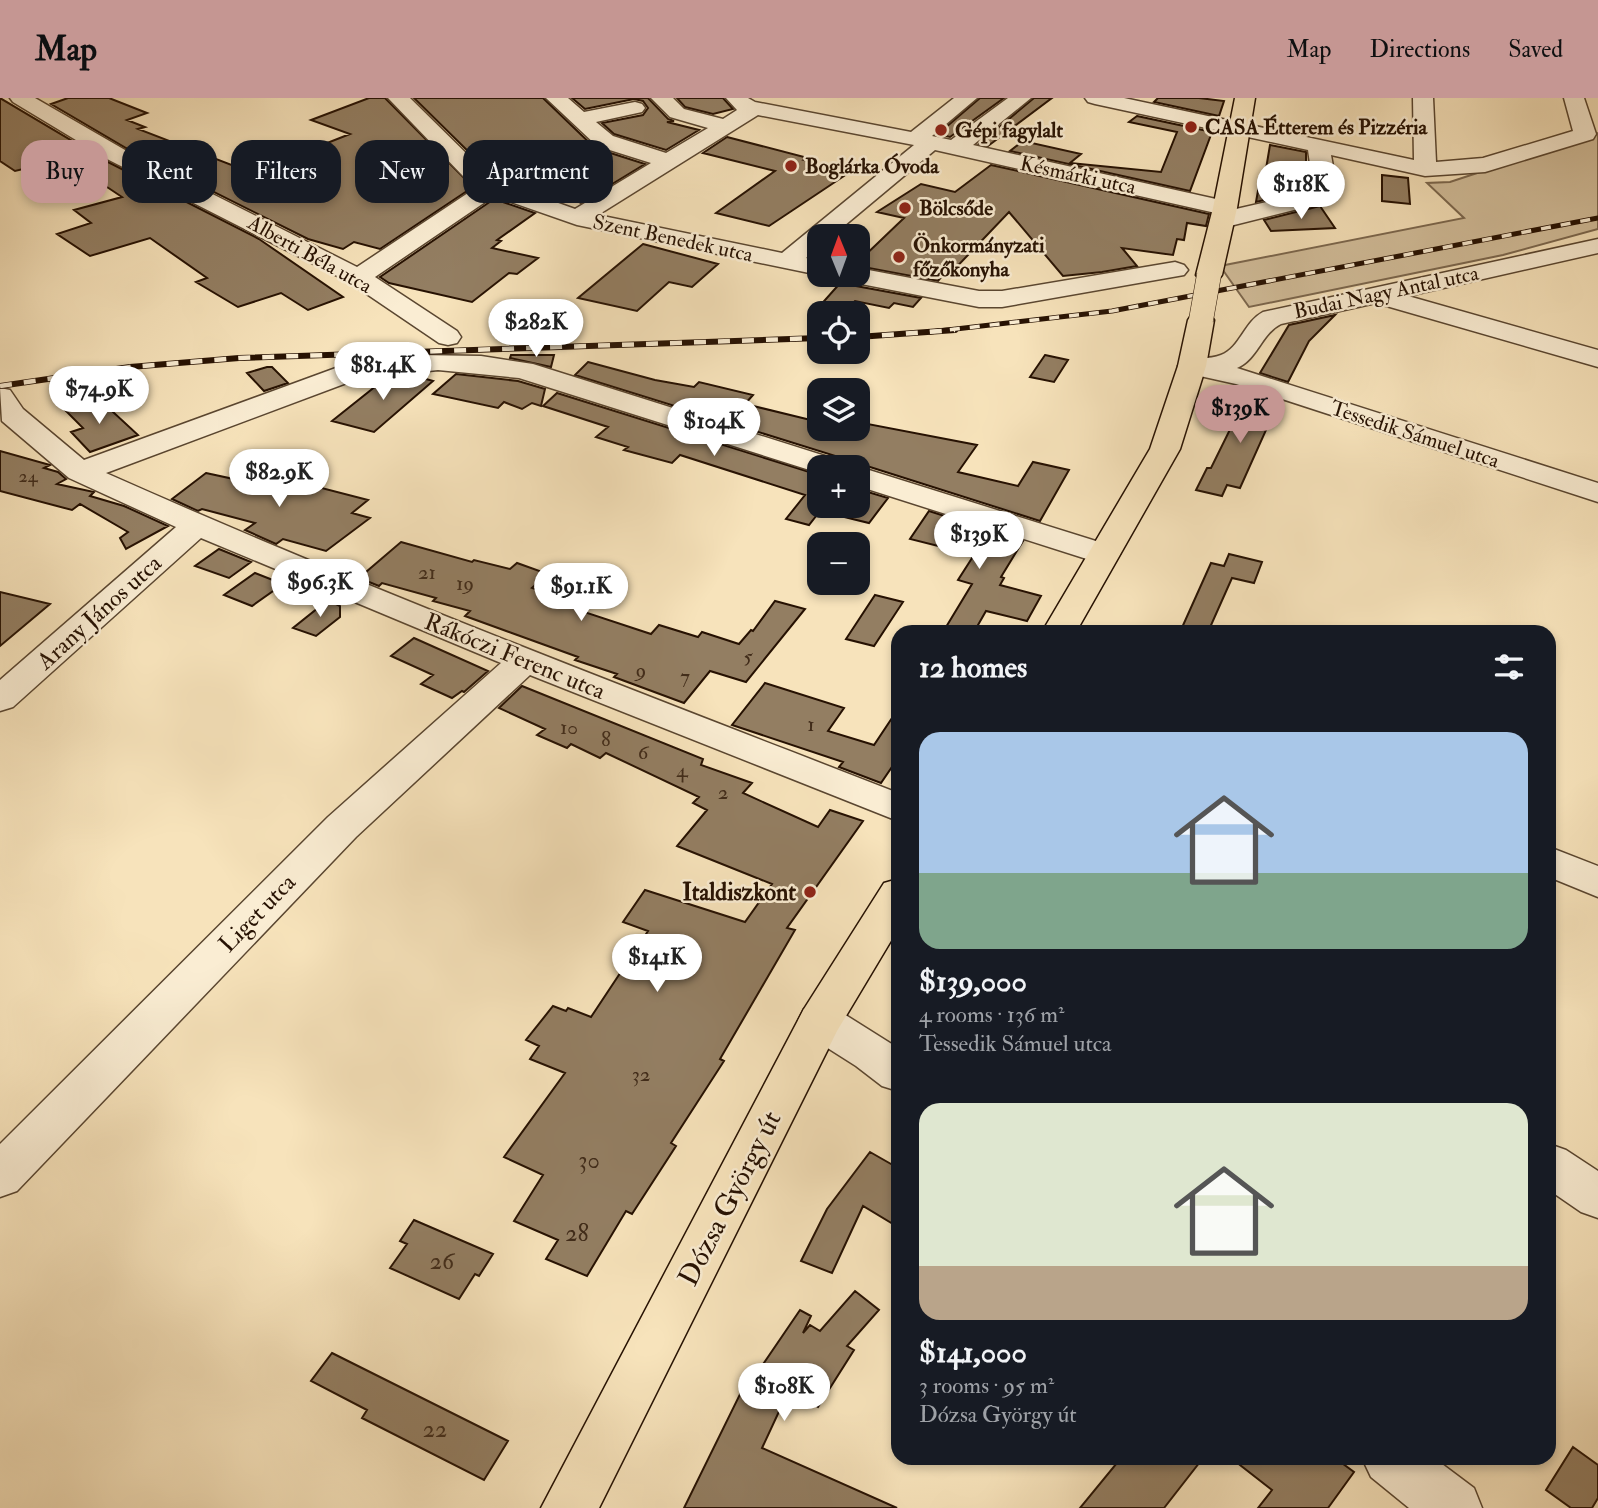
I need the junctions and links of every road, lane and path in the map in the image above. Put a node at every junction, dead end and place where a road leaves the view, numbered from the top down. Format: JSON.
{"nodes":[{"id":1,"x":398,"y":98,"type":"edge"},
{"id":2,"x":556,"y":98,"type":"edge"},
{"id":3,"x":661,"y":98,"type":"edge"},
{"id":4,"x":803,"y":98,"type":"edge"},
{"id":5,"x":1021,"y":98,"type":"edge"},
{"id":6,"x":1095,"y":98,"type":"edge"},
{"id":7,"x":1245,"y":98,"type":"edge"},
{"id":8,"x":1423,"y":98,"type":"edge"},
{"id":9,"x":1574,"y":98,"type":"edge"},
{"id":10,"x":22,"y":99,"type":"edge"},
{"id":11,"x":962,"y":99,"type":"edge"},
{"id":12,"x":745,"y":103,"type":"edge"},
{"id":13,"x":0,"y":107,"type":"edge"},
{"id":14,"x":635,"y":108,"type":"dead end"},
{"id":15,"x":580,"y":119,"type":"junction"},
{"id":16,"x":726,"y":126,"type":"junction"},
{"id":17,"x":1241,"y":127,"type":"junction"},
{"id":18,"x":925,"y":136,"type":"junction"},
{"id":19,"x":1318,"y":146,"type":"junction"},
{"id":20,"x":956,"y":148,"type":"junction"},
{"id":21,"x":668,"y":161,"type":"junction"},
{"id":22,"x":463,"y":163,"type":"edge"},
{"id":23,"x":1425,"y":169,"type":"junction"},
{"id":24,"x":468,"y":203,"type":"edge"},
{"id":25,"x":536,"y":203,"type":"edge"},
{"id":26,"x":1223,"y":214,"type":"junction"},
{"id":27,"x":577,"y":218,"type":"junction"},
{"id":28,"x":1596,"y":248,"type":"edge"},
{"id":29,"x":787,"y":261,"type":"junction"},
{"id":30,"x":807,"y":265,"type":"edge"},
{"id":31,"x":1175,"y":270,"type":"dead end"},
{"id":32,"x":358,"y":277,"type":"junction"},
{"id":33,"x":870,"y":278,"type":"edge"},
{"id":34,"x":1376,"y":294,"type":"junction"},
{"id":35,"x":448,"y":337,"type":"dead end"},
{"id":36,"x":1598,"y":359,"type":"edge"},
{"id":37,"x":1192,"y":366,"type":"junction"},
{"id":38,"x":8,"y":420,"type":"edge"},
{"id":39,"x":807,"y":460,"type":"edge"},
{"id":40,"x":80,"y":472,"type":"junction"},
{"id":41,"x":870,"y":480,"type":"edge"},
{"id":42,"x":1598,"y":494,"type":"edge"},
{"id":43,"x":197,"y":525,"type":"junction"},
{"id":44,"x":1104,"y":554,"type":"junction"},
{"id":45,"x":1063,"y":625,"type":"edge"},
{"id":46,"x":525,"y":660,"type":"junction"},
{"id":47,"x":0,"y":699,"type":"edge"},
{"id":48,"x":891,"y":805,"type":"edge"},
{"id":49,"x":1556,"y":865,"type":"edge"},
{"id":50,"x":1598,"y":882,"type":"edge"},
{"id":51,"x":891,"y":905,"type":"edge"},
{"id":52,"x":820,"y":1021,"type":"junction"},
{"id":53,"x":891,"y":1068,"type":"edge"},
{"id":54,"x":1556,"y":1169,"type":"edge"},
{"id":55,"x":0,"y":1176,"type":"edge"},
{"id":56,"x":1598,"y":1197,"type":"edge"},
{"id":57,"x":1399,"y":1465,"type":"edge"},
{"id":58,"x":569,"y":1508,"type":"edge"},
{"id":59,"x":1454,"y":1508,"type":"edge"}],
"edges":[{"from":1,"to":22,"type":"street","name":"Szent Benedek utca"},
{"from":2,"to":15,"type":"street"},
{"from":3,"to":16,"type":"street"},
{"from":4,"to":18,"type":"street"},
{"from":5,"to":20,"type":"street"},
{"from":6,"to":17,"type":"street"},
{"from":7,"to":17,"type":"main road"},
{"from":8,"to":23,"type":"street"},
{"from":9,"to":23,"type":"street"},
{"from":10,"to":13,"type":"street"},
{"from":10,"to":32,"type":"street","name":"Alberti Béla utca"},
{"from":11,"to":18,"type":"street"},
{"from":12,"to":16,"type":"street"},
{"from":12,"to":18,"type":"street"},
{"from":14,"to":15,"type":"street"},
{"from":15,"to":21,"type":"street"},
{"from":16,"to":21,"type":"street"},
{"from":17,"to":19,"type":"street"},
{"from":17,"to":26,"type":"main road"},
{"from":18,"to":20,"type":"street","name":"Késmárki utca"},
{"from":18,"to":29,"type":"street"},
{"from":19,"to":23,"type":"street"},
{"from":19,"to":26,"type":"street"},
{"from":20,"to":26,"type":"street","name":"Késmárki utca"},
{"from":21,"to":27,"type":"street"},
{"from":24,"to":32,"type":"street"},
{"from":25,"to":27,"type":"street","name":"Szent Benedek utca"},
{"from":26,"to":37,"type":"main road","bridge":true},
{"from":27,"to":29,"type":"street","name":"Szent Benedek utca"},
{"from":28,"to":34,"type":"street","name":"Budai Nagy Antal utca"},
{"from":29,"to":30,"type":"street","name":"Szent Benedek utca"},
{"from":31,"to":33,"type":"street"},
{"from":32,"to":35,"type":"street","name":"Alberti Béla utca"},
{"from":34,"to":36,"type":"street"},
{"from":34,"to":37,"type":"street","name":"Budai Nagy Antal utca"},
{"from":37,"to":42,"type":"street","name":"Tessedik Sámuel utca"},
{"from":37,"to":44,"type":"main road"},
{"from":38,"to":40,"type":"street","name":"Rákóczi Ferenc utca"},
{"from":39,"to":40,"type":"street"},
{"from":40,"to":43,"type":"street","name":"Rákóczi Ferenc utca"},
{"from":41,"to":44,"type":"street"},
{"from":43,"to":46,"type":"street","name":"Rákóczi Ferenc utca"},
{"from":43,"to":47,"type":"street","name":"Arany János utca"},
{"from":44,"to":45,"type":"main road"},
{"from":46,"to":48,"type":"street","name":"Rákóczi Ferenc utca"},
{"from":46,"to":55,"type":"street","name":"Liget utca"},
{"from":49,"to":50,"type":"street"},
{"from":51,"to":52,"type":"main road","name":"Dózsa György út"},
{"from":52,"to":53,"type":"street"},
{"from":52,"to":58,"type":"main road","name":"Dózsa György út"},
{"from":54,"to":56,"type":"street"},
{"from":57,"to":59,"type":"street"}]}
